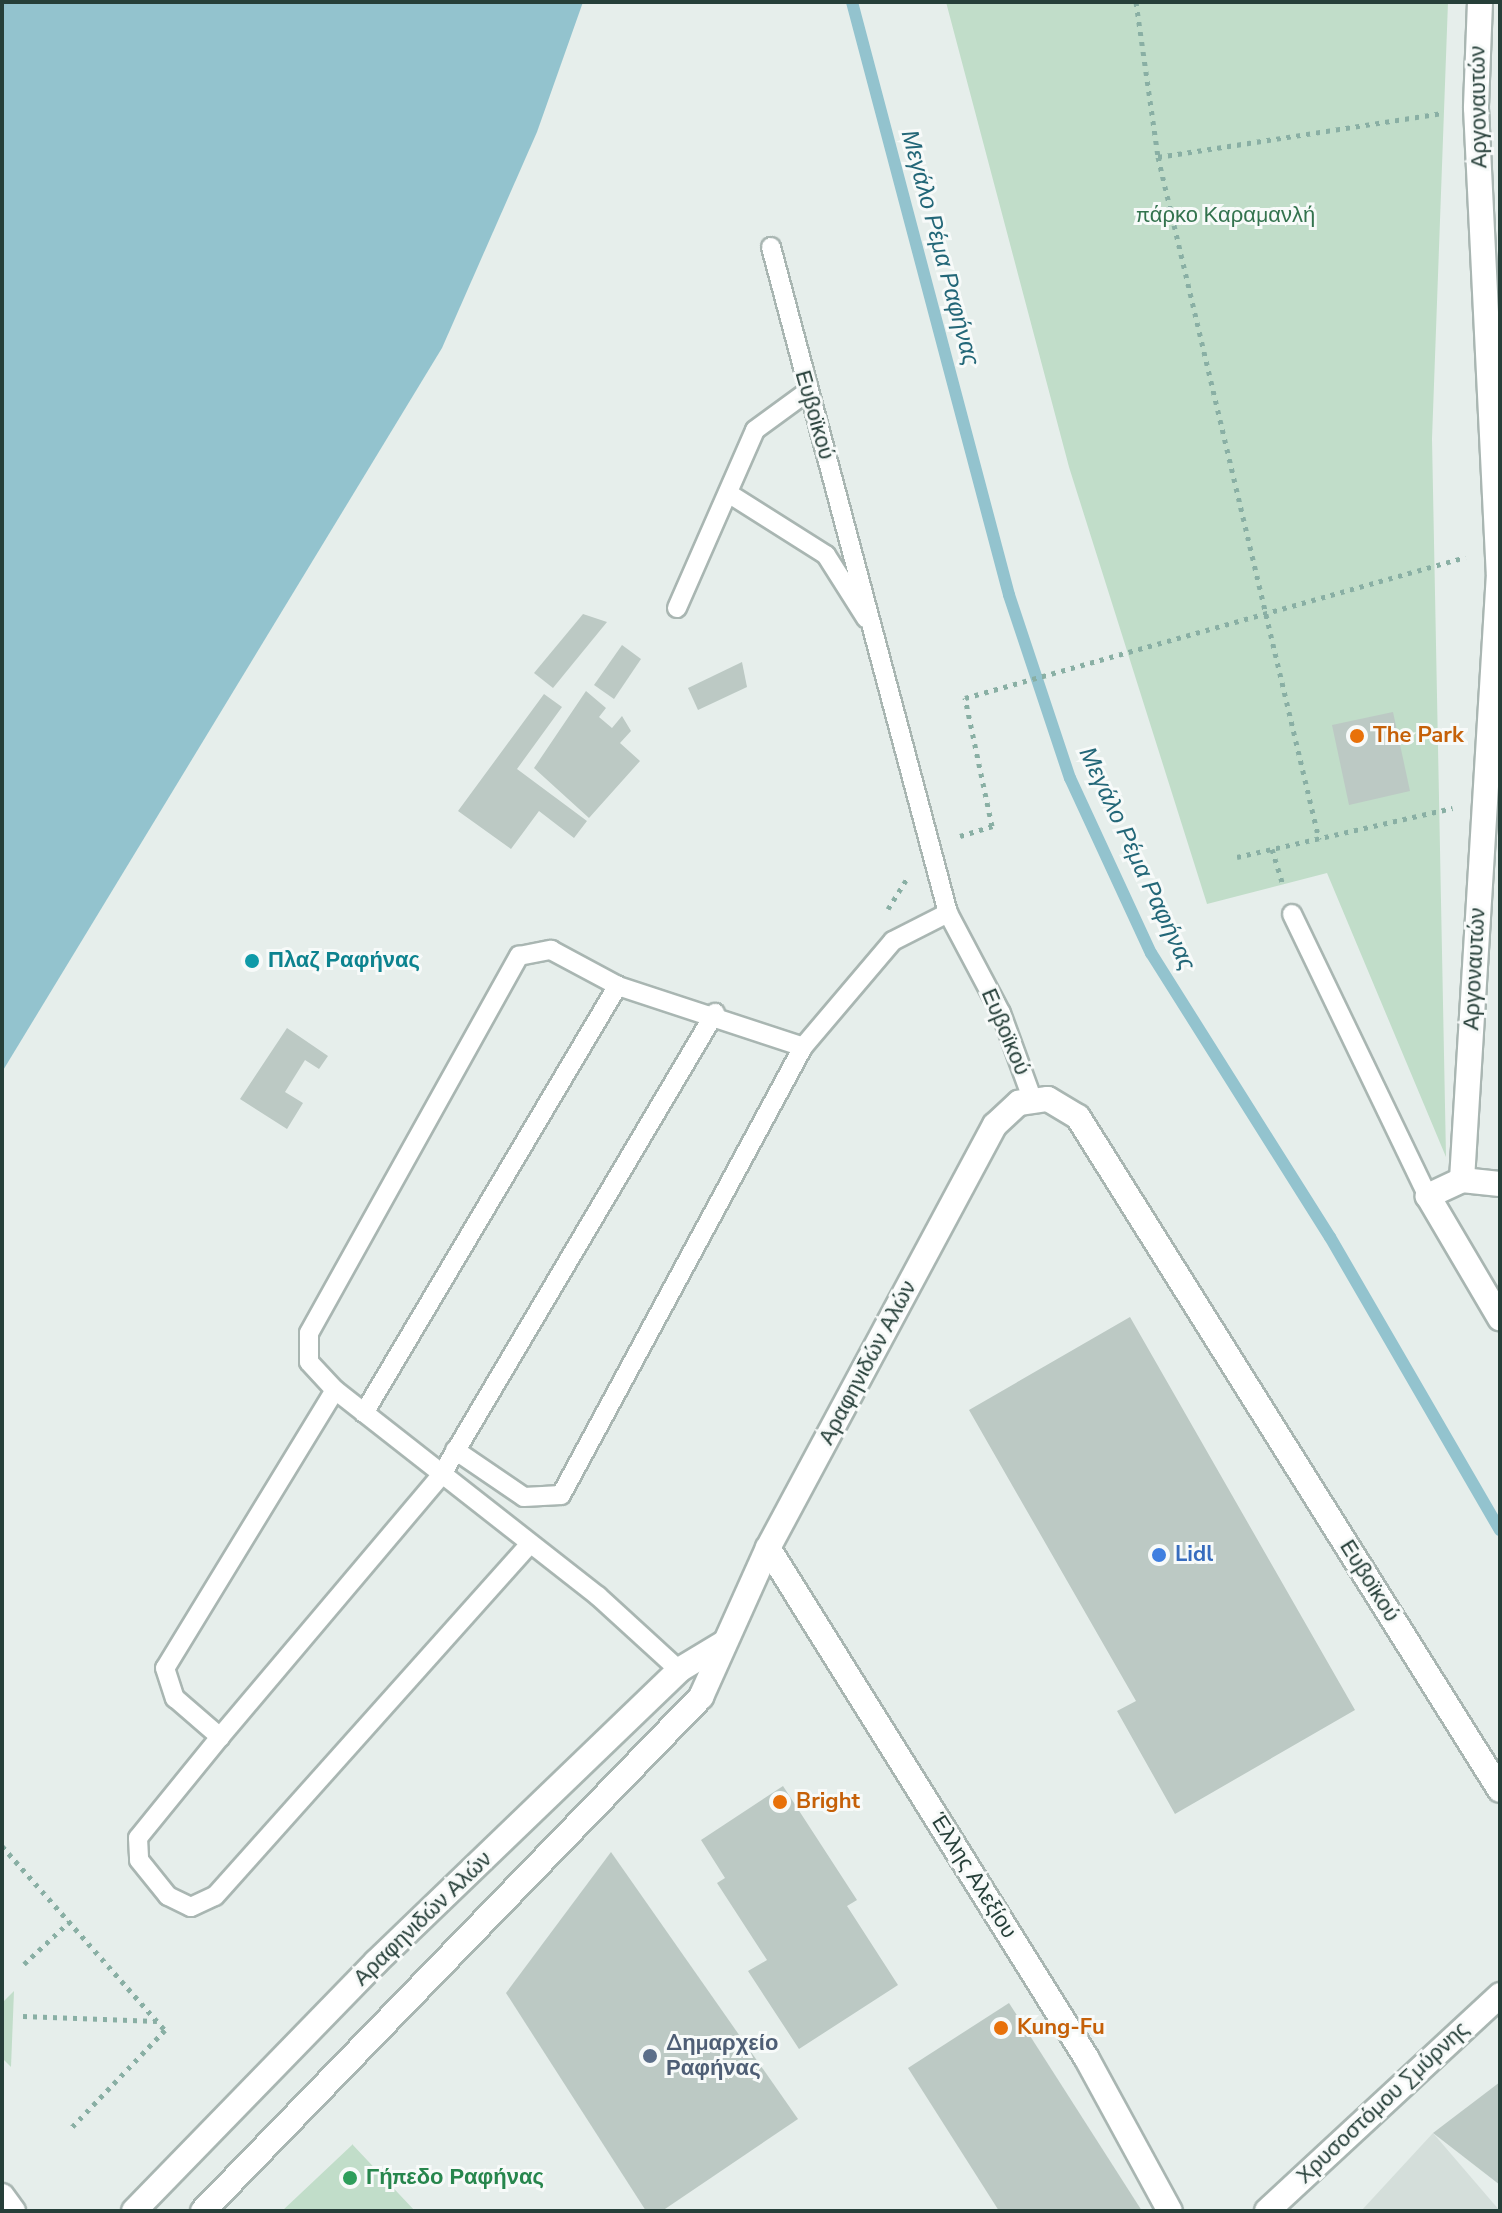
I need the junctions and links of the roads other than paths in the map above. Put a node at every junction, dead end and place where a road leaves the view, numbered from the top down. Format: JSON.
{"nodes":[{"id":1,"x":1480,"y":2,"type":"edge"},
{"id":2,"x":771,"y":247,"type":"dead end"},
{"id":3,"x":807,"y":392,"type":"junction"},
{"id":4,"x":728,"y":493,"type":"junction"},
{"id":5,"x":1499,"y":573,"type":"edge"},
{"id":6,"x":677,"y":608,"type":"dead end"},
{"id":7,"x":880,"y":641,"type":"junction"},
{"id":8,"x":948,"y":913,"type":"junction"},
{"id":9,"x":1292,"y":914,"type":"road end"},
{"id":10,"x":618,"y":986,"type":"junction"},
{"id":11,"x":715,"y":1013,"type":"junction"},
{"id":12,"x":803,"y":1047,"type":"junction"},
{"id":13,"x":1033,"y":1101,"type":"junction"},
{"id":14,"x":1462,"y":1180,"type":"junction"},
{"id":15,"x":1500,"y":1184,"type":"edge"},
{"id":16,"x":1428,"y":1196,"type":"junction"},
{"id":17,"x":1500,"y":1318,"type":"edge"},
{"id":18,"x":335,"y":1390,"type":"junction"},
{"id":19,"x":364,"y":1413,"type":"junction"},
{"id":20,"x":455,"y":1450,"type":"junction"},
{"id":21,"x":442,"y":1474,"type":"junction"},
{"id":22,"x":530,"y":1544,"type":"junction"},
{"id":23,"x":768,"y":1548,"type":"junction"},
{"id":24,"x":724,"y":1643,"type":"junction"},
{"id":25,"x":679,"y":1670,"type":"junction"},
{"id":26,"x":220,"y":1737,"type":"junction"},
{"id":27,"x":1500,"y":1790,"type":"edge"},
{"id":28,"x":1500,"y":1995,"type":"edge"},
{"id":29,"x":2,"y":2196,"type":"edge"},
{"id":30,"x":13,"y":2211,"type":"edge"},
{"id":31,"x":134,"y":2211,"type":"edge"},
{"id":32,"x":203,"y":2211,"type":"edge"},
{"id":33,"x":1170,"y":2211,"type":"edge"},
{"id":34,"x":1267,"y":2211,"type":"edge"}],
"edges":[{"from":1,"to":5,"type":"street","name":"Αργοναυτών"},
{"from":2,"to":3,"type":"lane","name":"Ευβοϊκού"},
{"from":3,"to":4,"type":"lane"},
{"from":3,"to":7,"type":"lane","name":"Ευβοϊκού"},
{"from":4,"to":6,"type":"lane"},
{"from":4,"to":7,"type":"lane"},
{"from":5,"to":14,"type":"street","name":"Αργοναυτών"},
{"from":7,"to":8,"type":"lane","name":"Ευβοϊκού"},
{"from":8,"to":12,"type":"lane"},
{"from":8,"to":13,"type":"lane","name":"Ευβοϊκού"},
{"from":9,"to":16,"type":"lane"},
{"from":10,"to":11,"type":"lane"},
{"from":10,"to":18,"type":"lane"},
{"from":10,"to":19,"type":"lane"},
{"from":11,"to":12,"type":"lane"},
{"from":11,"to":20,"type":"lane"},
{"from":12,"to":20,"type":"lane"},
{"from":13,"to":23,"type":"street","name":"Αραφηνιδών Αλών"},
{"from":13,"to":27,"type":"street","name":"Ευβοϊκού"},
{"from":14,"to":15,"type":"street"},
{"from":14,"to":16,"type":"street"},
{"from":16,"to":17,"type":"street"},
{"from":18,"to":19,"type":"lane"},
{"from":18,"to":26,"type":"lane"},
{"from":19,"to":21,"type":"lane"},
{"from":20,"to":21,"type":"lane"},
{"from":21,"to":22,"type":"lane"},
{"from":21,"to":26,"type":"lane"},
{"from":22,"to":25,"type":"lane"},
{"from":22,"to":26,"type":"lane"},
{"from":23,"to":24,"type":"street","name":"Αραφηνιδών Αλών"},
{"from":23,"to":33,"type":"street","name":"Έλλης Αλεξίου"},
{"from":24,"to":25,"type":"street","name":"Αραφηνιδών Αλών"},
{"from":24,"to":32,"type":"street","name":"Αραφηνιδών Αλών"},
{"from":25,"to":31,"type":"street","name":"Αραφηνιδών Αλών"},
{"from":28,"to":34,"type":"street","name":"Χρυσοστόμου Σμύρνης"},
{"from":29,"to":30,"type":"street"}]}
